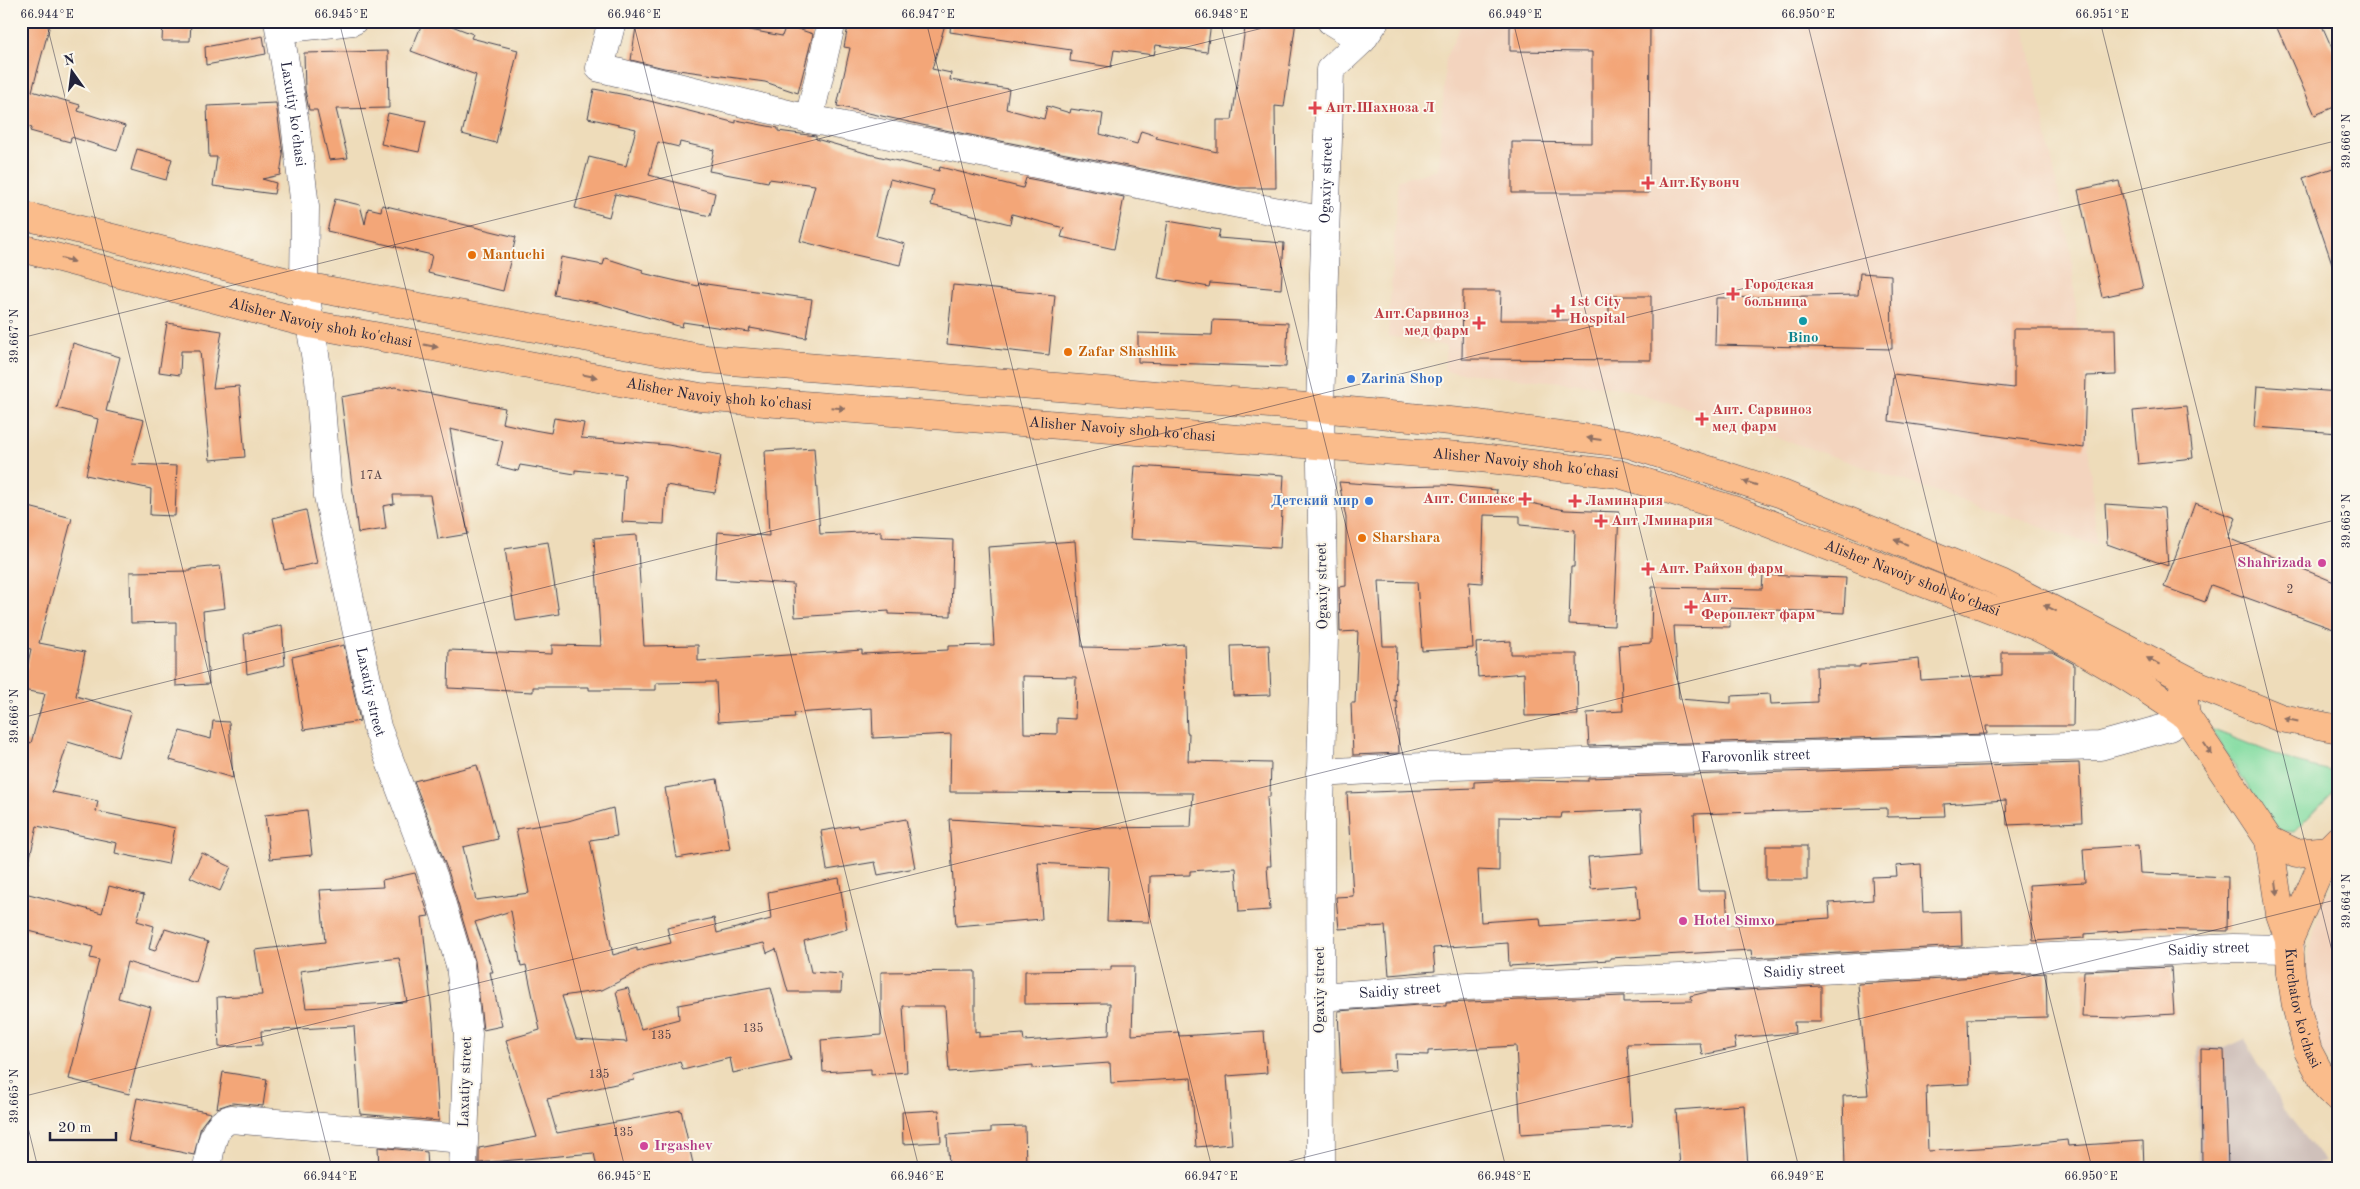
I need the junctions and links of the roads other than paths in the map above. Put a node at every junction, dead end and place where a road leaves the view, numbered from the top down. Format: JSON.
{"nodes":[{"id":1,"x":353,"y":21,"type":"edge"},
{"id":2,"x":612,"y":21,"type":"edge"},
{"id":3,"x":832,"y":21,"type":"edge"},
{"id":4,"x":1331,"y":21,"type":"edge"},
{"id":5,"x":279,"y":25,"type":"edge"},
{"id":6,"x":1368,"y":31,"type":"edge"},
{"id":7,"x":809,"y":119,"type":"junction"},
{"id":8,"x":21,"y":215,"type":"edge"},
{"id":9,"x":1325,"y":221,"type":"junction"},
{"id":10,"x":21,"y":248,"type":"edge"},
{"id":11,"x":304,"y":286,"type":"junction"},
{"id":12,"x":310,"y":324,"type":"junction"},
{"id":13,"x":1320,"y":408,"type":"junction"},
{"id":14,"x":1320,"y":446,"type":"junction"},
{"id":15,"x":2196,"y":684,"type":"junction"},
{"id":16,"x":2186,"y":716,"type":"junction"},
{"id":17,"x":2339,"y":729,"type":"edge"},
{"id":18,"x":1320,"y":773,"type":"junction"},
{"id":19,"x":2270,"y":840,"type":"junction"},
{"id":20,"x":2333,"y":844,"type":"edge"},
{"id":21,"x":2289,"y":944,"type":"junction"},
{"id":22,"x":1320,"y":997,"type":"junction"},
{"id":23,"x":2339,"y":1099,"type":"edge"},
{"id":24,"x":464,"y":1139,"type":"junction"},
{"id":25,"x":207,"y":1168,"type":"edge"},
{"id":26,"x":463,"y":1168,"type":"edge"},
{"id":27,"x":1321,"y":1168,"type":"edge"}],
"edges":[{"from":1,"to":5,"type":"street"},
{"from":2,"to":7,"type":"street"},
{"from":3,"to":7,"type":"street"},
{"from":4,"to":6,"type":"street"},
{"from":5,"to":11,"type":"street","name":"Laxatiy street"},
{"from":6,"to":9,"type":"street","name":"Ogaxiy street"},
{"from":7,"to":9,"type":"street"},
{"from":8,"to":11,"type":"main road","name":"Alisher Navoiy shoh ko'chasi"},
{"from":9,"to":13,"type":"street","name":"Ogaxiy street"},
{"from":10,"to":12,"type":"main road","name":"Alisher Navoiy shoh ko'chasi","one_way":true},
{"from":11,"to":12,"type":"street","name":"Laxatiy street"},
{"from":11,"to":13,"type":"main road","name":"Alisher Navoiy shoh ko'chasi"},
{"from":12,"to":14,"type":"main road","name":"Alisher Navoiy shoh ko'chasi","one_way":true},
{"from":12,"to":24,"type":"street","name":"Laxatiy street"},
{"from":13,"to":14,"type":"street","name":"Ogaxiy street"},
{"from":15,"to":13,"type":"main road","name":"Alisher Navoiy shoh ko'chasi","one_way":true},
{"from":14,"to":16,"type":"main road","name":"Alisher Navoiy shoh ko'chasi"},
{"from":14,"to":18,"type":"street","name":"Ogaxiy street"},
{"from":15,"to":16,"type":"main road"},
{"from":17,"to":15,"type":"main road","name":"Alisher Navoiy shoh ko'chasi","one_way":true},
{"from":16,"to":18,"type":"street","name":"Farovonlik street"},
{"from":16,"to":19,"type":"main road","one_way":true},
{"from":18,"to":22,"type":"street","name":"Ogaxiy street"},
{"from":19,"to":20,"type":"main road"},
{"from":19,"to":21,"type":"main road","name":"Kurchatov ko'chasi","one_way":true},
{"from":20,"to":21,"type":"main road","name":"Kurchatov ko'chasi"},
{"from":21,"to":22,"type":"street","name":"Saidiy street"},
{"from":21,"to":23,"type":"main road","name":"Kurchatov ko'chasi"},
{"from":22,"to":27,"type":"street","name":"Ogaxiy street"},
{"from":24,"to":25,"type":"street"},
{"from":24,"to":26,"type":"street","name":"Laxatiy street"}]}
